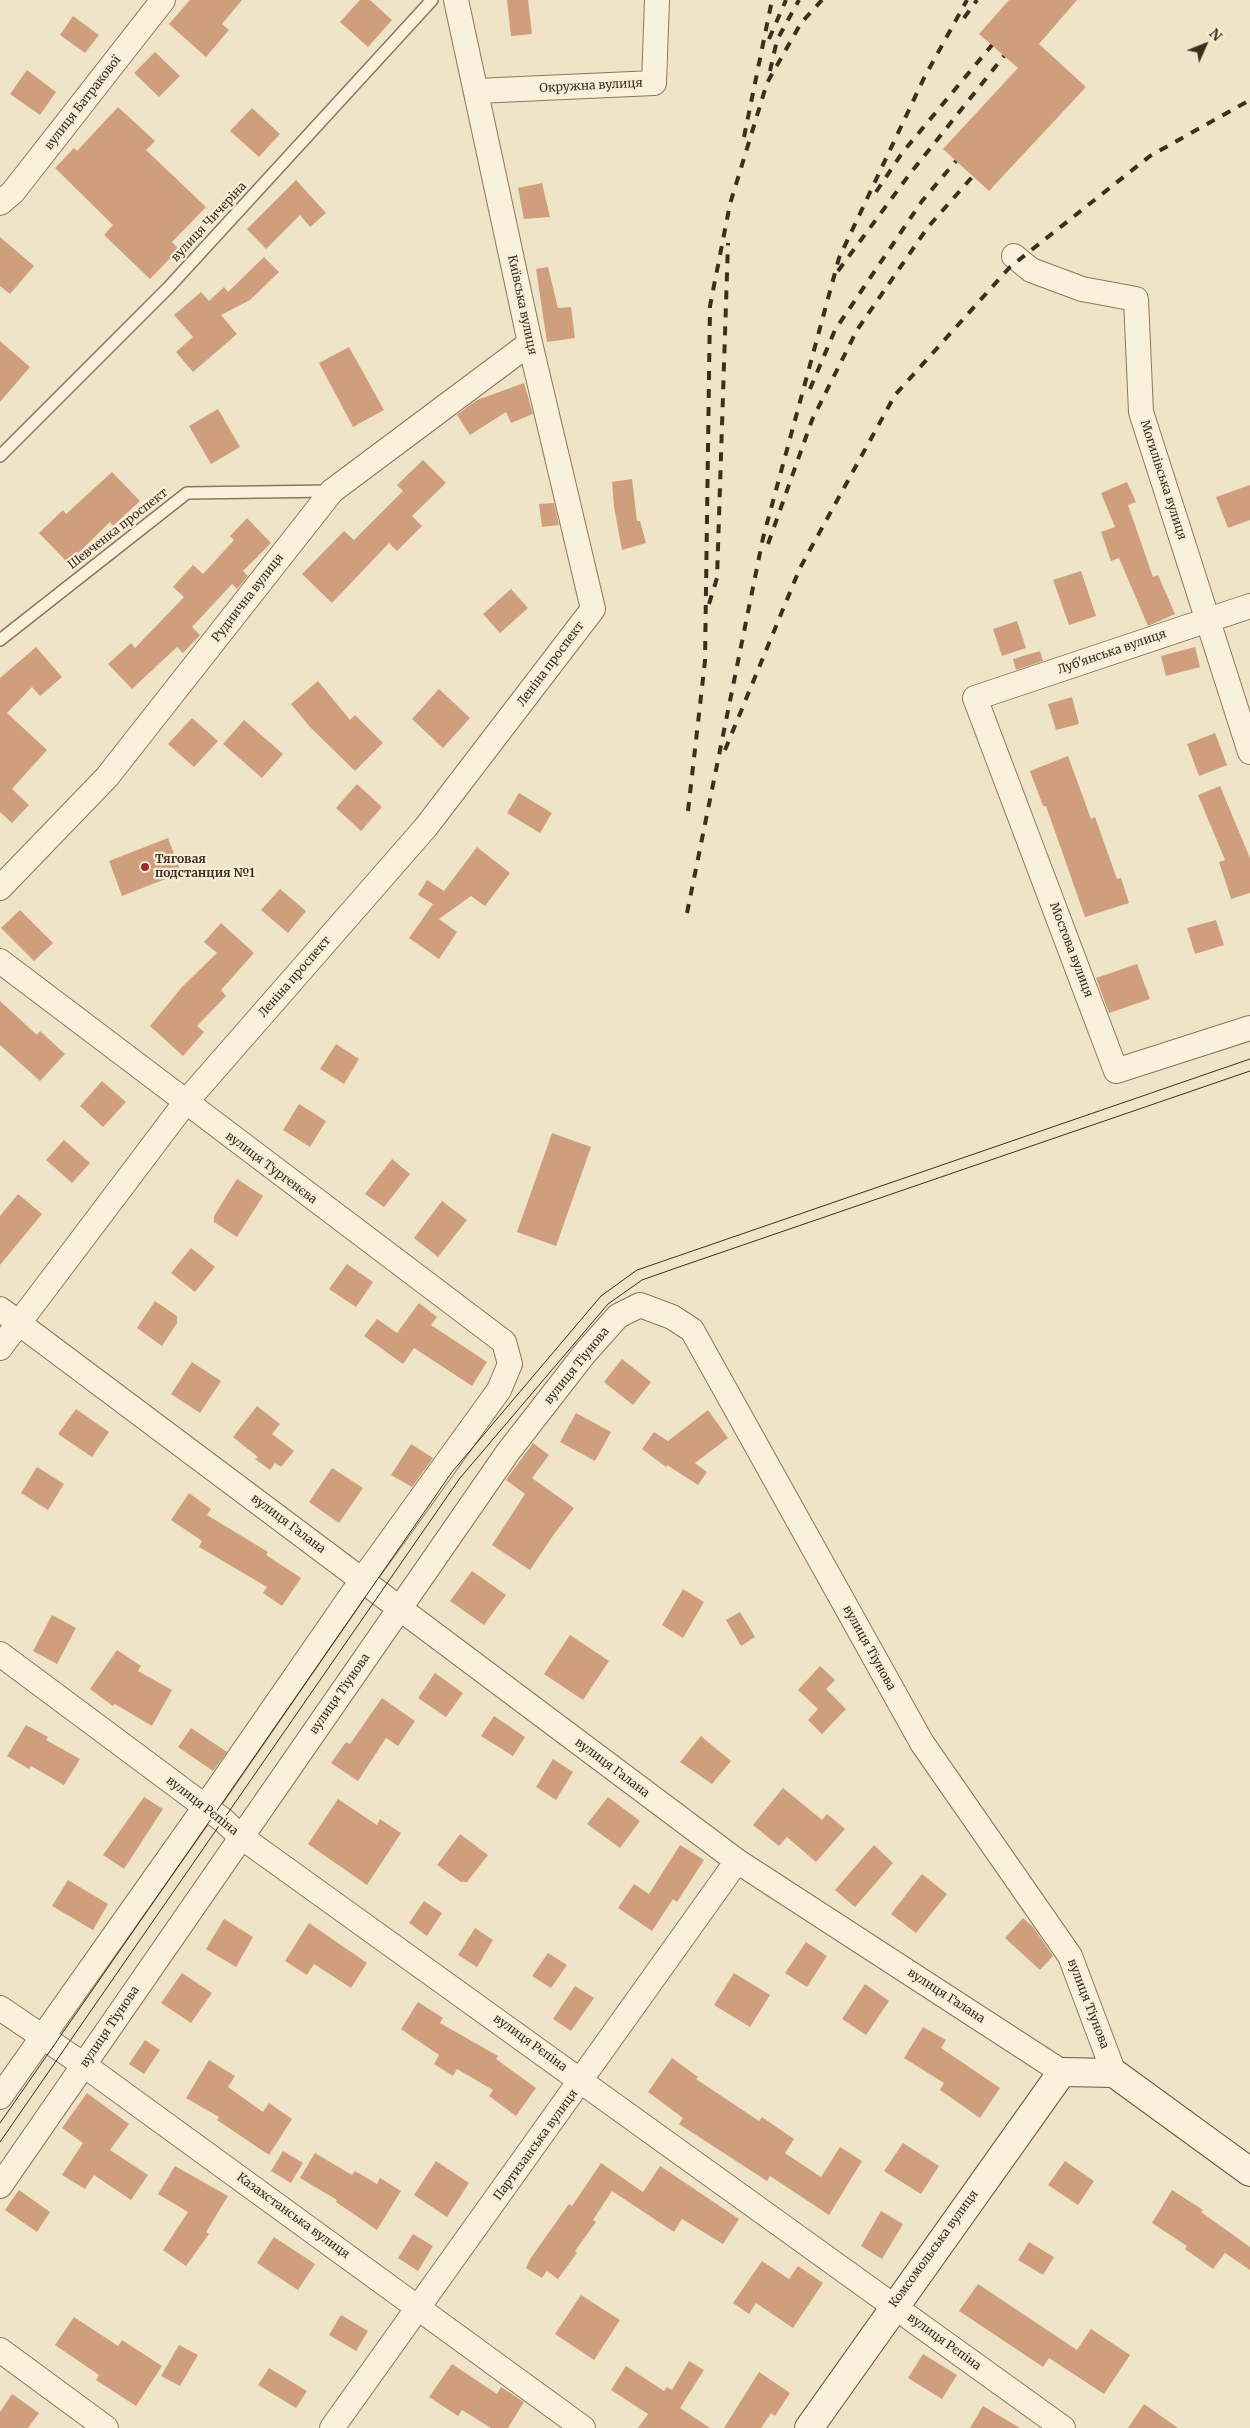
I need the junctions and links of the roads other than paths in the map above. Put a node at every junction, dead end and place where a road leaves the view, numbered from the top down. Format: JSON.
{"nodes":[{"id":1,"x":164,"y":0,"type":"edge"},
{"id":2,"x":432,"y":0,"type":"edge"},
{"id":3,"x":456,"y":0,"type":"edge"},
{"id":4,"x":657,"y":0,"type":"edge"},
{"id":5,"x":476,"y":91,"type":"junction"},
{"id":6,"x":4,"y":193,"type":"edge"},
{"id":7,"x":1014,"y":256,"type":"dead end"},
{"id":8,"x":530,"y":343,"type":"junction"},
{"id":9,"x":0,"y":456,"type":"edge"},
{"id":10,"x":332,"y":491,"type":"junction"},
{"id":11,"x":1250,"y":606,"type":"edge"},
{"id":12,"x":593,"y":609,"type":"joint"},
{"id":13,"x":1207,"y":620,"type":"junction"},
{"id":14,"x":0,"y":640,"type":"edge"},
{"id":15,"x":975,"y":698,"type":"joint"},
{"id":16,"x":1250,"y":752,"type":"edge"},
{"id":17,"x":0,"y":888,"type":"edge"},
{"id":18,"x":0,"y":961,"type":"edge"},
{"id":19,"x":1250,"y":1028,"type":"edge"},
{"id":20,"x":185,"y":1104,"type":"junction"},
{"id":21,"x":9,"y":1316,"type":"edge"},
{"id":22,"x":0,"y":1348,"type":"edge"},
{"id":23,"x":362,"y":1580,"type":"junction"},
{"id":24,"x":399,"y":1610,"type":"junction"},
{"id":25,"x":0,"y":1654,"type":"edge"},
{"id":26,"x":205,"y":1807,"type":"junction"},
{"id":27,"x":240,"y":1836,"type":"junction"},
{"id":28,"x":738,"y":1861,"type":"junction"},
{"id":29,"x":0,"y":2008,"type":"edge"},
{"id":30,"x":42,"y":2038,"type":"junction"},
{"id":31,"x":84,"y":2065,"type":"junction"},
{"id":32,"x":1062,"y":2072,"type":"junction"},
{"id":33,"x":1114,"y":2073,"type":"junction"},
{"id":34,"x":583,"y":2080,"type":"junction"},
{"id":35,"x":0,"y":2097,"type":"edge"},
{"id":36,"x":1250,"y":2172,"type":"edge"},
{"id":37,"x":0,"y":2186,"type":"edge"},
{"id":38,"x":894,"y":2306,"type":"junction"},
{"id":39,"x":419,"y":2307,"type":"junction"},
{"id":40,"x":0,"y":2350,"type":"edge"},
{"id":41,"x":106,"y":2428,"type":"edge"},
{"id":42,"x":332,"y":2428,"type":"edge"},
{"id":43,"x":583,"y":2428,"type":"edge"},
{"id":44,"x":809,"y":2428,"type":"edge"},
{"id":45,"x":1063,"y":2428,"type":"edge"}],
"edges":[{"from":1,"to":6,"type":"street","name":"вулиця Батракової"},
{"from":2,"to":9,"type":"lane","name":"вулиця Чичеріна"},
{"from":3,"to":5,"type":"street","name":"Київська вулиця"},
{"from":4,"to":5,"type":"street","name":"Окружна вулиця"},
{"from":5,"to":8,"type":"street","name":"Київська вулиця"},
{"from":7,"to":13,"type":"street","name":"Могилівська вулиця"},
{"from":8,"to":10,"type":"street","name":"Руднична вулиця"},
{"from":8,"to":12,"type":"street","name":"Київська вулиця"},
{"from":10,"to":14,"type":"lane","name":"Шевченка проспект"},
{"from":10,"to":17,"type":"street","name":"Руднична вулиця"},
{"from":11,"to":13,"type":"street","name":"Луб'янська вулиця"},
{"from":12,"to":20,"type":"street","name":"Леніна проспект"},
{"from":13,"to":15,"type":"street","name":"Луб'янська вулиця"},
{"from":13,"to":16,"type":"street","name":"Могилівська вулиця"},
{"from":15,"to":19,"type":"street","name":"Мостова вулиця"},
{"from":18,"to":20,"type":"street","name":"вулиця Тургенєва"},
{"from":20,"to":21,"type":"street","name":"Леніна проспект"},
{"from":20,"to":23,"type":"street","name":"вулиця Тургенєва"},
{"from":21,"to":22,"type":"street","name":"Леніна проспект"},
{"from":21,"to":23,"type":"street","name":"вулиця Галана"},
{"from":23,"to":24,"type":"street","name":"вулиця Галана"},
{"from":23,"to":26,"type":"street"},
{"from":24,"to":27,"type":"street","name":"вулиця Тіунова"},
{"from":24,"to":28,"type":"street","name":"вулиця Галана"},
{"from":24,"to":33,"type":"street","name":"вулиця Тіунова"},
{"from":25,"to":26,"type":"street","name":"вулиця Рєпіна"},
{"from":26,"to":27,"type":"street","name":"вулиця Рєпіна"},
{"from":26,"to":30,"type":"street"},
{"from":27,"to":31,"type":"street","name":"вулиця Тіунова"},
{"from":27,"to":34,"type":"street","name":"вулиця Рєпіна"},
{"from":28,"to":32,"type":"street","name":"вулиця Галана"},
{"from":28,"to":34,"type":"street","name":"Партизанська вулиця"},
{"from":29,"to":30,"type":"street","name":"Казахстанська вулиця"},
{"from":30,"to":31,"type":"street","name":"Казахстанська вулиця"},
{"from":30,"to":35,"type":"street"},
{"from":31,"to":37,"type":"street","name":"вулиця Тіунова"},
{"from":31,"to":39,"type":"street","name":"Казахстанська вулиця"},
{"from":32,"to":33,"type":"street"},
{"from":32,"to":38,"type":"street","name":"Комсомольська вулиця"},
{"from":33,"to":36,"type":"street"},
{"from":34,"to":38,"type":"street","name":"вулиця Рєпіна"},
{"from":34,"to":39,"type":"street","name":"Партизанська вулиця"},
{"from":38,"to":44,"type":"street","name":"Комсомольська вулиця"},
{"from":38,"to":45,"type":"street","name":"вулиця Рєпіна"},
{"from":39,"to":42,"type":"street","name":"Партизанська вулиця"},
{"from":39,"to":43,"type":"street","name":"Казахстанська вулиця"},
{"from":40,"to":41,"type":"street"}]}
